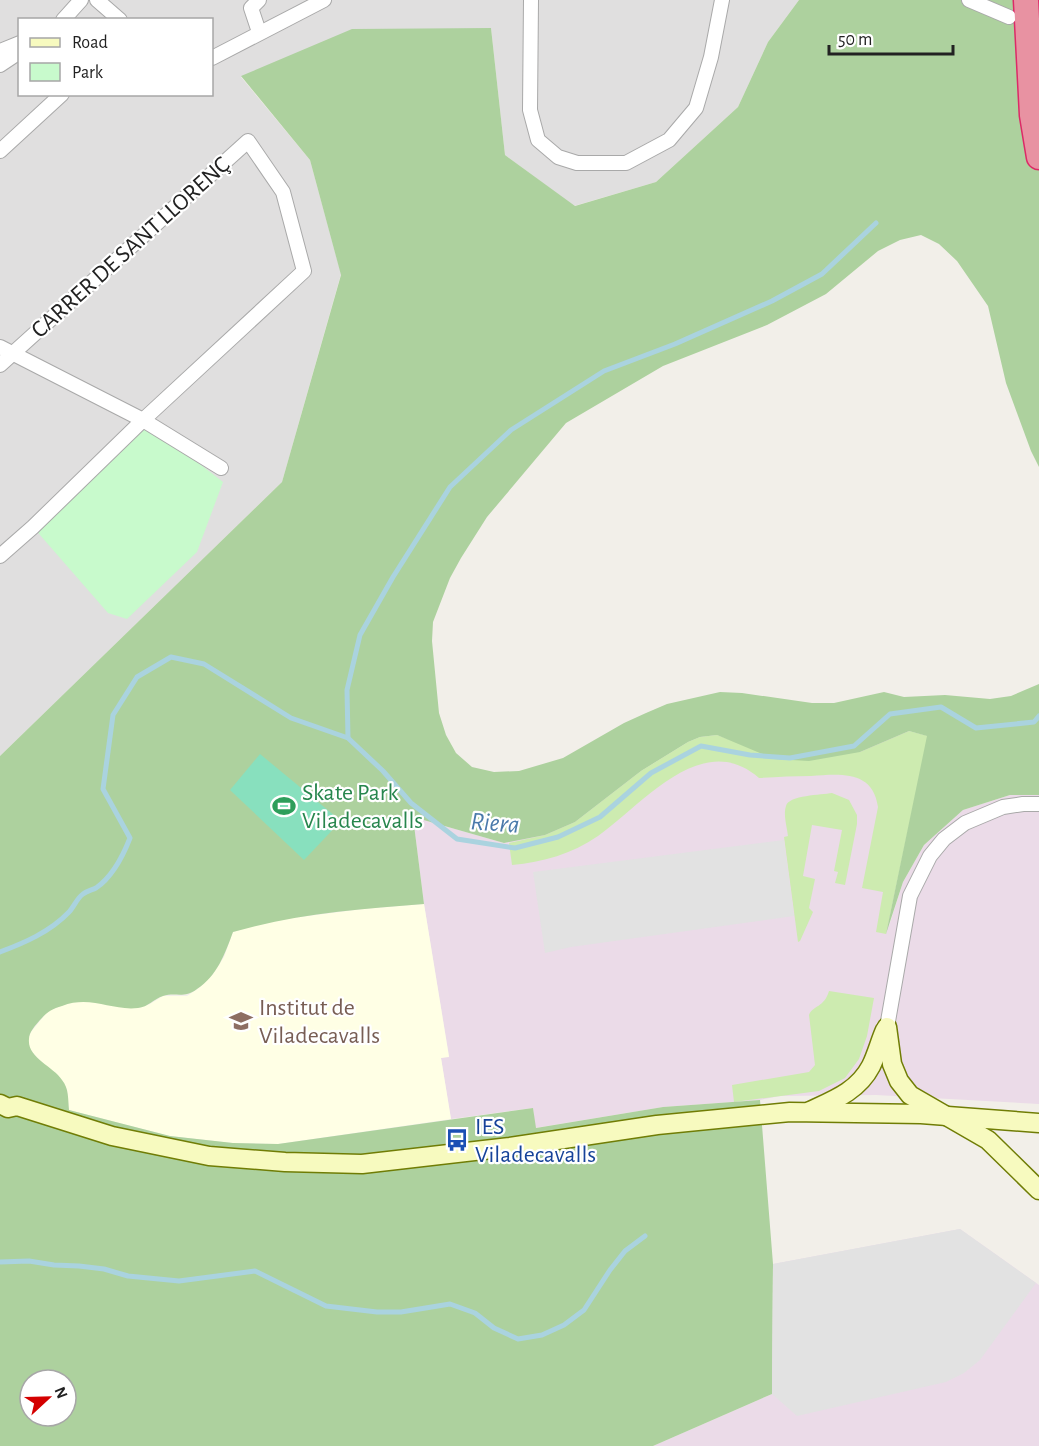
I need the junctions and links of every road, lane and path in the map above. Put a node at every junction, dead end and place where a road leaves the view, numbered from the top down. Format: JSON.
{"nodes":[{"id":1,"x":81,"y":0,"type":"edge"},
{"id":2,"x":97,"y":0,"type":"edge"},
{"id":3,"x":259,"y":0,"type":"edge"},
{"id":4,"x":324,"y":0,"type":"edge"},
{"id":5,"x":531,"y":0,"type":"edge"},
{"id":6,"x":722,"y":0,"type":"edge"},
{"id":7,"x":969,"y":0,"type":"edge"},
{"id":8,"x":1026,"y":0,"type":"edge"},
{"id":9,"x":1009,"y":16,"type":"dead end"},
{"id":10,"x":65,"y":18,"type":"edge"},
{"id":11,"x":118,"y":18,"type":"edge"},
{"id":12,"x":259,"y":32,"type":"junction"},
{"id":13,"x":18,"y":45,"type":"edge"},
{"id":14,"x":0,"y":51,"type":"edge"},
{"id":15,"x":18,"y":53,"type":"edge"},
{"id":16,"x":213,"y":57,"type":"edge"},
{"id":17,"x":0,"y":65,"type":"edge"},
{"id":18,"x":60,"y":96,"type":"edge"},
{"id":19,"x":0,"y":151,"type":"edge"},
{"id":20,"x":1039,"y":157,"type":"edge"},
{"id":21,"x":6,"y":351,"type":"edge"},
{"id":22,"x":0,"y":364,"type":"edge"},
{"id":23,"x":143,"y":420,"type":"junction"},
{"id":24,"x":221,"y":468,"type":"dead end"},
{"id":25,"x":0,"y":556,"type":"edge"},
{"id":26,"x":1039,"y":804,"type":"edge"},
{"id":27,"x":887,"y":1027,"type":"junction"},
{"id":28,"x":0,"y":1092,"type":"edge"},
{"id":29,"x":9,"y":1105,"type":"edge"},
{"id":30,"x":806,"y":1113,"type":"junction"},
{"id":31,"x":950,"y":1116,"type":"junction"},
{"id":32,"x":1039,"y":1123,"type":"edge"},
{"id":33,"x":1039,"y":1190,"type":"edge"}],
"edges":[{"from":1,"to":10,"type":"street"},
{"from":2,"to":11,"type":"street"},
{"from":3,"to":12,"type":"street"},
{"from":4,"to":12,"type":"street"},
{"from":5,"to":6,"type":"street"},
{"from":7,"to":9,"type":"street"},
{"from":8,"to":20,"type":"highway"},
{"from":12,"to":16,"type":"street"},
{"from":13,"to":14,"type":"street"},
{"from":15,"to":17,"type":"street"},
{"from":18,"to":19,"type":"street"},
{"from":21,"to":22,"type":"street","name":"CARRER DE SANT LLORENÇ"},
{"from":21,"to":23,"type":"street"},
{"from":21,"to":23,"type":"street","name":"CARRER DE SANT LLORENÇ"},
{"from":23,"to":24,"type":"street"},
{"from":23,"to":25,"type":"street"},
{"from":26,"to":27,"type":"street"},
{"from":27,"to":30,"type":"street"},
{"from":27,"to":31,"type":"street"},
{"from":28,"to":29,"type":"street"},
{"from":29,"to":30,"type":"street"},
{"from":30,"to":31,"type":"street"},
{"from":31,"to":32,"type":"street"},
{"from":31,"to":33,"type":"street"}]}
